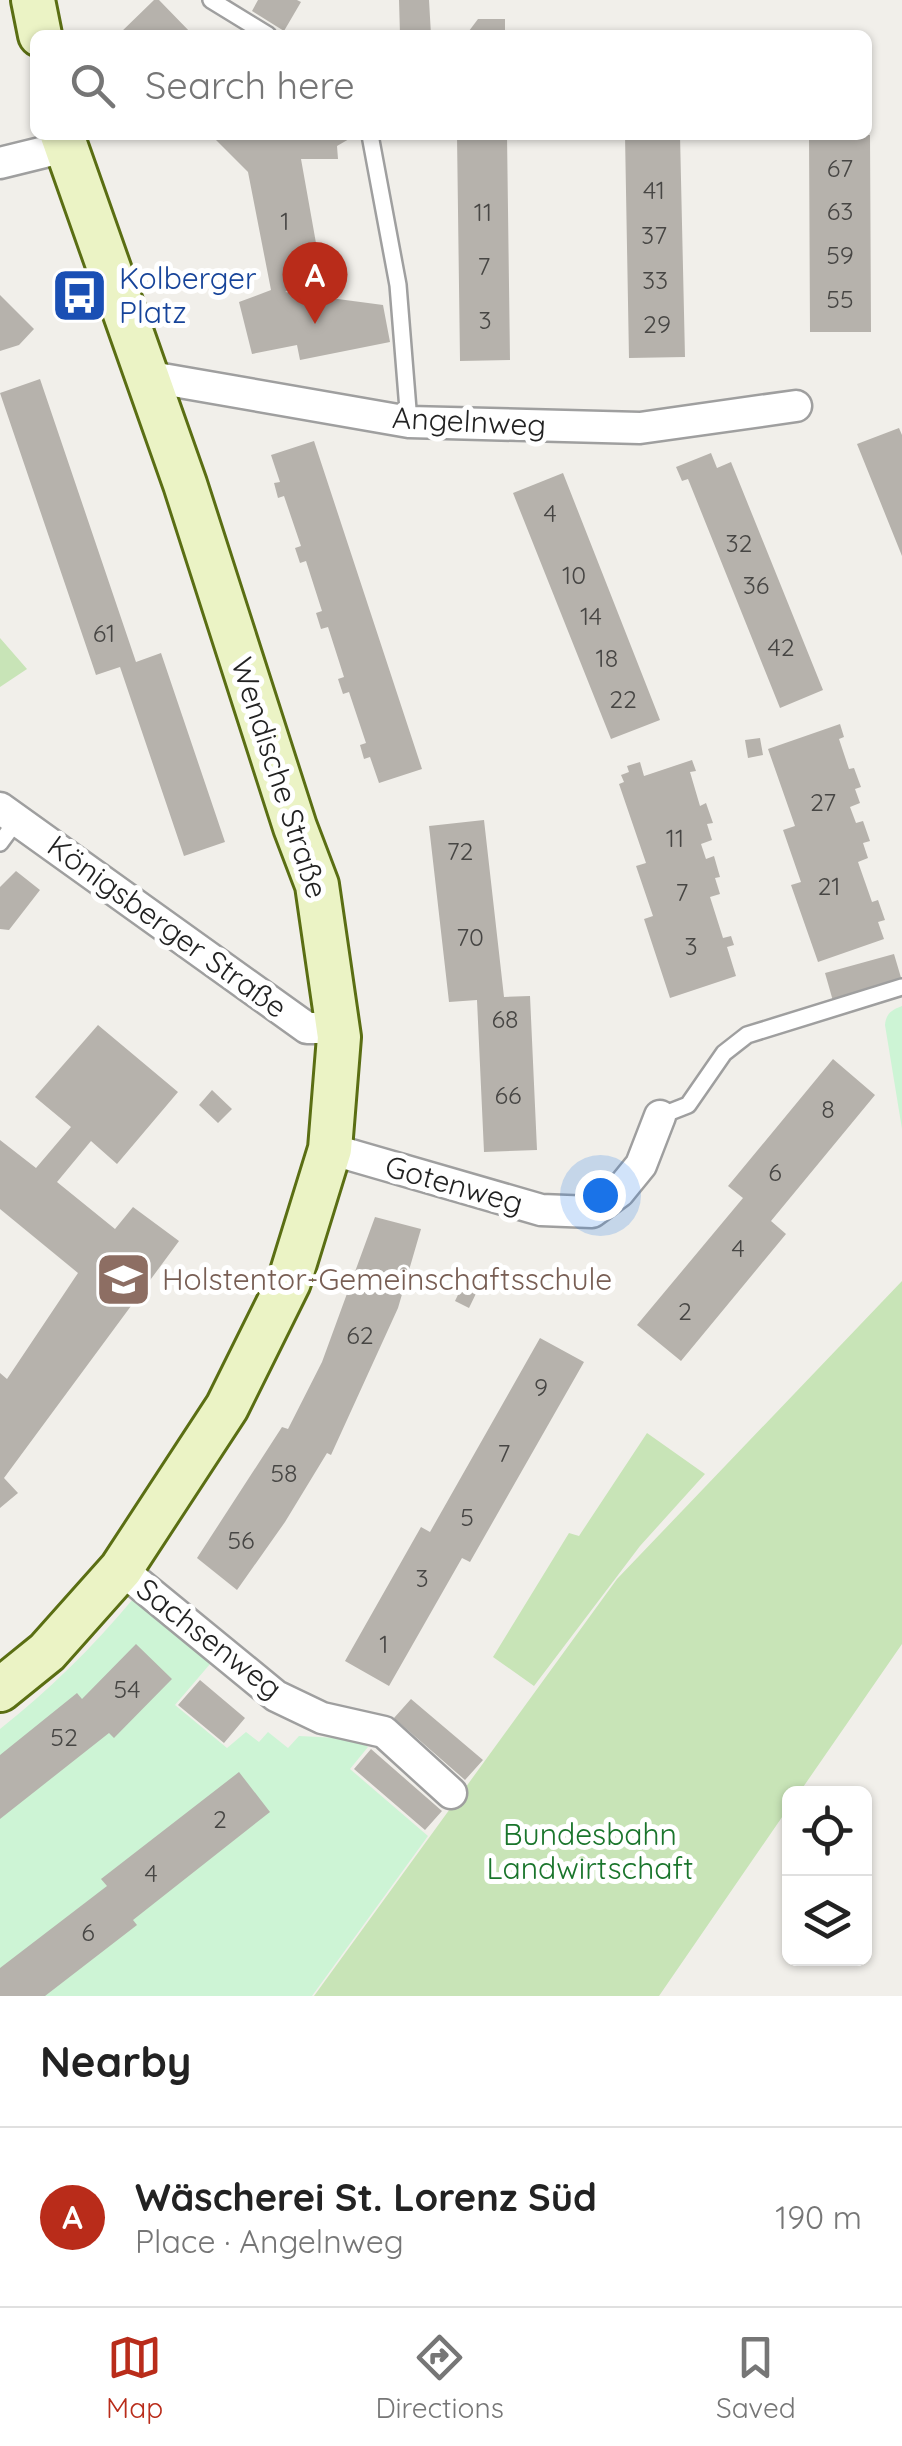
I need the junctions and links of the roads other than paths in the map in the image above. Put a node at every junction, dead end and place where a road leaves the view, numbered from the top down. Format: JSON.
{"nodes":[{"id":1,"x":32,"y":0,"type":"edge"},
{"id":2,"x":211,"y":0,"type":"edge"},
{"id":3,"x":39,"y":30,"type":"edge"},
{"id":4,"x":260,"y":30,"type":"edge"},
{"id":5,"x":371,"y":140,"type":"edge"},
{"id":6,"x":63,"y":141,"type":"edge"},
{"id":7,"x":0,"y":163,"type":"edge"},
{"id":8,"x":145,"y":376,"type":"junction"},
{"id":9,"x":796,"y":406,"type":"dead end"},
{"id":10,"x":409,"y":422,"type":"junction"},
{"id":11,"x":6,"y":824,"type":"edge"},
{"id":12,"x":902,"y":987,"type":"edge"},
{"id":13,"x":340,"y":1028,"type":"junction"},
{"id":14,"x":660,"y":1116,"type":"joint"},
{"id":15,"x":330,"y":1149,"type":"junction"},
{"id":16,"x":121,"y":1569,"type":"junction"},
{"id":17,"x":0,"y":1690,"type":"edge"},
{"id":18,"x":451,"y":1793,"type":"dead end"}],
"edges":[{"from":1,"to":3,"type":"street"},
{"from":2,"to":4,"type":"lane"},
{"from":5,"to":10,"type":"lane"},
{"from":6,"to":7,"type":"street"},
{"from":6,"to":8,"type":"street"},
{"from":8,"to":10,"type":"street","name":"Angelnweg"},
{"from":8,"to":13,"type":"street","name":"Wendische Straße"},
{"from":9,"to":10,"type":"street","name":"Angelnweg"},
{"from":11,"to":13,"type":"street","name":"Königsberger Straße"},
{"from":12,"to":14,"type":"lane","name":"Gotenweg"},
{"from":13,"to":15,"type":"street","name":"Wendische Straße"},
{"from":14,"to":15,"type":"street","name":"Gotenweg"},
{"from":15,"to":16,"type":"street","name":"Wendische Straße"},
{"from":16,"to":17,"type":"street","name":"Wendische Straße"},
{"from":16,"to":18,"type":"street","name":"Sachsenweg"}]}
